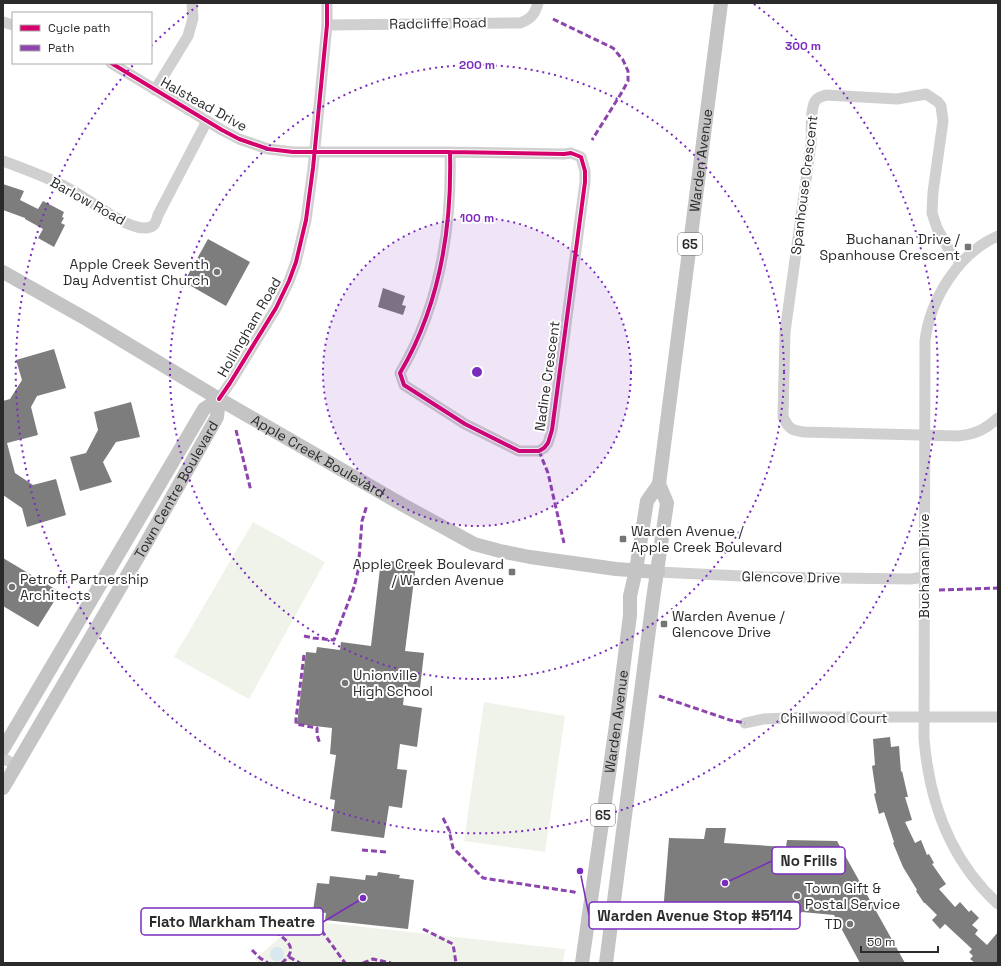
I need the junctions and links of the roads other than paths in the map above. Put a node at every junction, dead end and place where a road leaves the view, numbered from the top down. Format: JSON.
{"nodes":[{"id":1,"x":192,"y":3,"type":"edge"},
{"id":2,"x":328,"y":3,"type":"edge"},
{"id":3,"x":538,"y":3,"type":"edge"},
{"id":4,"x":721,"y":3,"type":"edge"},
{"id":5,"x":327,"y":25,"type":"junction"},
{"id":6,"x":113,"y":64,"type":"edge"},
{"id":7,"x":155,"y":90,"type":"junction"},
{"id":8,"x":207,"y":121,"type":"junction"},
{"id":9,"x":315,"y":151,"type":"junction"},
{"id":10,"x":450,"y":152,"type":"junction"},
{"id":11,"x":3,"y":161,"type":"edge"},
{"id":12,"x":998,"y":236,"type":"edge"},
{"id":13,"x":960,"y":262,"type":"junction"},
{"id":14,"x":3,"y":272,"type":"edge"},
{"id":15,"x":219,"y":400,"type":"junction"},
{"id":16,"x":998,"y":418,"type":"edge"},
{"id":17,"x":925,"y":436,"type":"junction"},
{"id":18,"x":659,"y":484,"type":"junction"},
{"id":19,"x":636,"y":570,"type":"junction"},
{"id":20,"x":658,"y":572,"type":"junction"},
{"id":21,"x":924,"y":577,"type":"junction"},
{"id":22,"x":998,"y":717,"type":"edge"},
{"id":23,"x":924,"y":718,"type":"junction"},
{"id":24,"x":745,"y":723,"type":"dead end"},
{"id":25,"x":3,"y":749,"type":"edge"},
{"id":26,"x":3,"y":758,"type":"edge"},
{"id":27,"x":16,"y":766,"type":"junction"},
{"id":28,"x":3,"y":788,"type":"edge"},
{"id":29,"x":998,"y":904,"type":"edge"},
{"id":30,"x":582,"y":963,"type":"edge"},
{"id":31,"x":606,"y":963,"type":"edge"}],
"edges":[{"from":1,"to":7,"type":"street"},
{"from":2,"to":5,"type":"street","name":"Hollingham Road"},
{"from":3,"to":5,"type":"street","name":"Radcliffe Road"},
{"from":4,"to":18,"type":"main road","name":"Warden Avenue","number":"65"},
{"from":5,"to":9,"type":"street","name":"Hollingham Road"},
{"from":6,"to":7,"type":"street","name":"Halstead Drive"},
{"from":7,"to":8,"type":"street","name":"Halstead Drive"},
{"from":8,"to":9,"type":"street","name":"Halstead Drive"},
{"from":8,"to":11,"type":"street","name":"Barlow Road"},
{"from":9,"to":10,"type":"street","name":"Nadine Crescent"},
{"from":9,"to":15,"type":"street","name":"Hollingham Road"},
{"from":10,"to":10,"type":"street","name":"Nadine Crescent"},
{"from":12,"to":13,"type":"street","name":"Buchanan Drive"},
{"from":13,"to":17,"type":"street","name":"Buchanan Drive"},
{"from":13,"to":17,"type":"street","name":"Spanhouse Crescent"},
{"from":14,"to":15,"type":"main road","name":"Apple Creek Boulevard"},
{"from":15,"to":19,"type":"main road","name":"Apple Creek Boulevard"},
{"from":15,"to":25,"type":"main road","name":"Town Centre Boulevard"},
{"from":15,"to":27,"type":"main road","name":"Town Centre Boulevard"},
{"from":16,"to":17,"type":"street"},
{"from":17,"to":21,"type":"street","name":"Buchanan Drive"},
{"from":18,"to":19,"type":"main road","name":"Warden Avenue","number":"65"},
{"from":18,"to":20,"type":"main road","name":"Warden Avenue","number":"65"},
{"from":19,"to":20,"type":"main road","name":"Apple Creek Boulevard"},
{"from":19,"to":30,"type":"main road","name":"Warden Avenue","number":"65"},
{"from":20,"to":21,"type":"street","name":"Glencove Drive"},
{"from":20,"to":31,"type":"main road","name":"Warden Avenue","number":"65"},
{"from":21,"to":23,"type":"street","name":"Buchanan Drive"},
{"from":22,"to":23,"type":"street","name":"Chillwood Court"},
{"from":23,"to":24,"type":"street","name":"Chillwood Court"},
{"from":23,"to":29,"type":"street","name":"Buchanan Drive"},
{"from":26,"to":27,"type":"street"},
{"from":27,"to":28,"type":"main road","name":"Town Centre Boulevard"}]}
